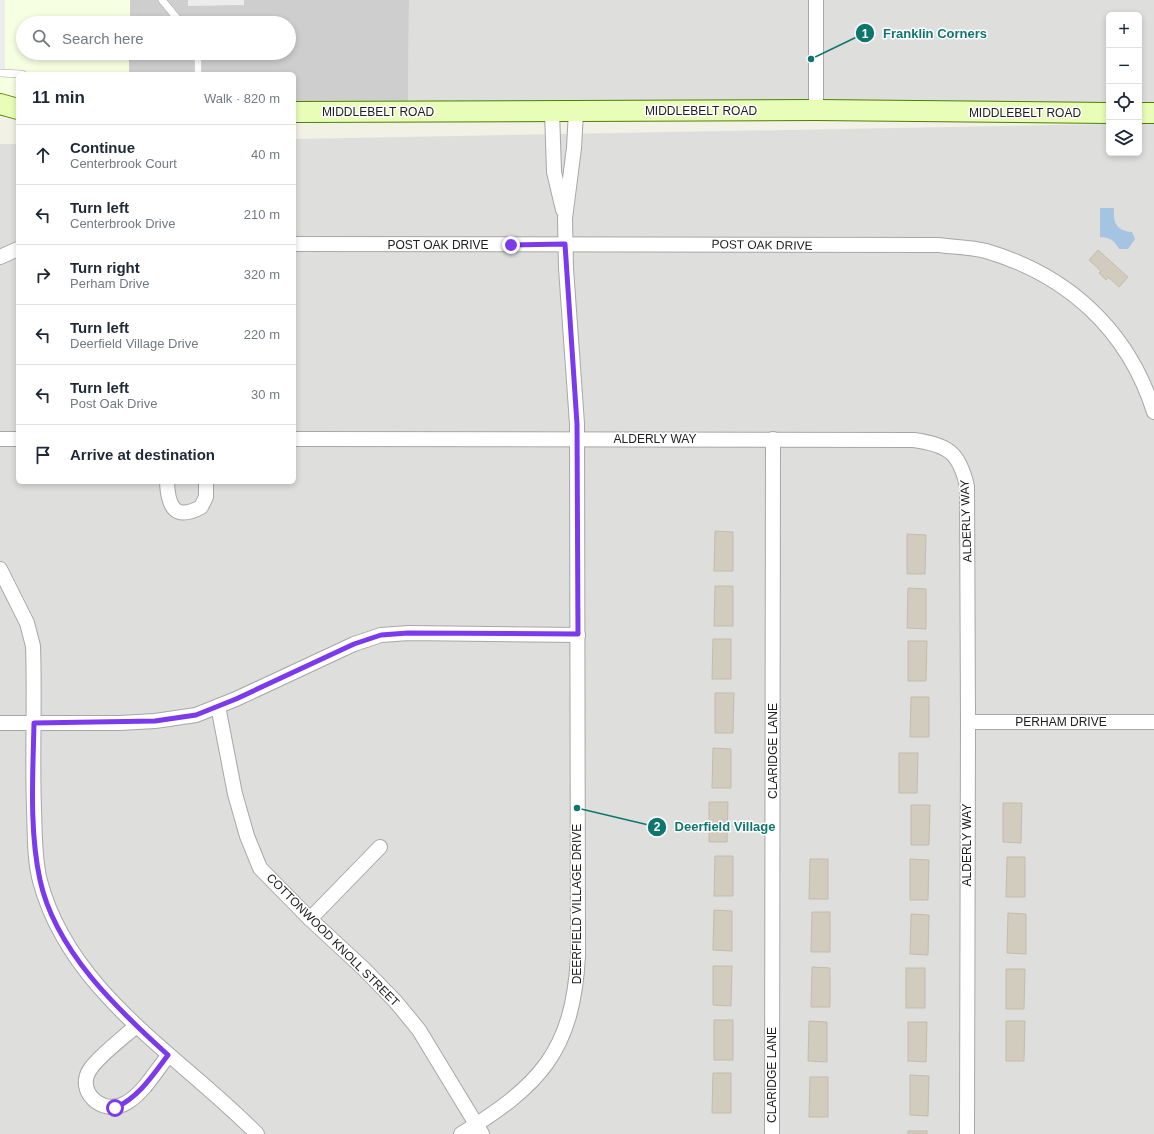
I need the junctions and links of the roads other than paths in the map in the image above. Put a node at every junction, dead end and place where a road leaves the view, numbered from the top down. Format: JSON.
{"nodes":[{"id":1,"x":162,"y":0,"type":"edge"},
{"id":2,"x":816,"y":0,"type":"edge"},
{"id":3,"x":175,"y":16,"type":"edge"},
{"id":4,"x":198,"y":60,"type":"edge"},
{"id":5,"x":198,"y":72,"type":"edge"},
{"id":6,"x":0,"y":73,"type":"edge"},
{"id":7,"x":16,"y":74,"type":"edge"},
{"id":8,"x":0,"y":104,"type":"edge"},
{"id":9,"x":16,"y":108,"type":"edge"},
{"id":10,"x":816,"y":110,"type":"junction"},
{"id":11,"x":576,"y":111,"type":"junction"},
{"id":12,"x":296,"y":112,"type":"edge"},
{"id":13,"x":552,"y":112,"type":"junction"},
{"id":14,"x":1106,"y":113,"type":"edge"},
{"id":15,"x":1142,"y":113,"type":"edge"},
{"id":16,"x":1154,"y":113,"type":"edge"},
{"id":17,"x":16,"y":115,"type":"edge"},
{"id":18,"x":0,"y":117,"type":"edge"},
{"id":19,"x":565,"y":218,"type":"junction"},
{"id":20,"x":296,"y":244,"type":"edge"},
{"id":21,"x":565,"y":244,"type":"junction"},
{"id":22,"x":16,"y":250,"type":"edge"},
{"id":23,"x":0,"y":257,"type":"edge"},
{"id":24,"x":1154,"y":412,"type":"edge"},
{"id":25,"x":0,"y":439,"type":"edge"},
{"id":26,"x":16,"y":439,"type":"edge"},
{"id":27,"x":296,"y":439,"type":"edge"},
{"id":28,"x":577,"y":439,"type":"junction"},
{"id":29,"x":773,"y":440,"type":"junction"},
{"id":30,"x":168,"y":484,"type":"edge"},
{"id":31,"x":206,"y":484,"type":"edge"},
{"id":32,"x":0,"y":569,"type":"edge"},
{"id":33,"x":578,"y":634,"type":"junction"},
{"id":34,"x":218,"y":706,"type":"junction"},
{"id":35,"x":0,"y":722,"type":"edge"},
{"id":36,"x":968,"y":722,"type":"junction"},
{"id":37,"x":1154,"y":722,"type":"edge"},
{"id":38,"x":34,"y":723,"type":"junction"},
{"id":39,"x":380,"y":847,"type":"dead end"},
{"id":40,"x":310,"y":920,"type":"junction"},
{"id":41,"x":136,"y":1026,"type":"junction"},
{"id":42,"x":168,"y":1055,"type":"junction"},
{"id":43,"x":479,"y":1129,"type":"edge"},
{"id":44,"x":257,"y":1134,"type":"edge"},
{"id":45,"x":461,"y":1134,"type":"edge"},
{"id":46,"x":772,"y":1134,"type":"edge"},
{"id":47,"x":967,"y":1134,"type":"edge"}],
"edges":[{"from":1,"to":3,"type":"lane"},
{"from":2,"to":10,"type":"street"},
{"from":4,"to":5,"type":"lane"},
{"from":6,"to":7,"type":"lane"},
{"from":8,"to":9,"type":"street"},
{"from":10,"to":11,"type":"street","name":"MIDDLEBELT ROAD"},
{"from":10,"to":14,"type":"street","name":"MIDDLEBELT ROAD"},
{"from":11,"to":13,"type":"street","name":"MIDDLEBELT ROAD"},
{"from":11,"to":19,"type":"street","name":"DEERFIELD VILLAGE DRIVE"},
{"from":12,"to":13,"type":"street","name":"MIDDLEBELT ROAD"},
{"from":13,"to":19,"type":"street","name":"DEERFIELD VILLAGE DRIVE"},
{"from":15,"to":16,"type":"street"},
{"from":17,"to":18,"type":"street"},
{"from":19,"to":21,"type":"street","name":"DEERFIELD VILLAGE DRIVE"},
{"from":20,"to":21,"type":"street","name":"POST OAK DRIVE"},
{"from":21,"to":24,"type":"street","name":"POST OAK DRIVE"},
{"from":21,"to":28,"type":"street","name":"DEERFIELD VILLAGE DRIVE"},
{"from":22,"to":23,"type":"street"},
{"from":25,"to":26,"type":"street"},
{"from":27,"to":28,"type":"street","name":"ALDERLY WAY"},
{"from":28,"to":29,"type":"street","name":"ALDERLY WAY"},
{"from":28,"to":33,"type":"street","name":"DEERFIELD VILLAGE DRIVE"},
{"from":29,"to":36,"type":"street","name":"ALDERLY WAY"},
{"from":29,"to":46,"type":"street","name":"CLARIDGE LANE"},
{"from":30,"to":31,"type":"street"},
{"from":32,"to":38,"type":"street"},
{"from":33,"to":34,"type":"street"},
{"from":33,"to":43,"type":"street","name":"DEERFIELD VILLAGE DRIVE"},
{"from":34,"to":38,"type":"street"},
{"from":34,"to":40,"type":"street","name":"COTTONWOOD KNOLL STREET"},
{"from":35,"to":38,"type":"street"},
{"from":36,"to":37,"type":"street","name":"PERHAM DRIVE"},
{"from":36,"to":47,"type":"street","name":"ALDERLY WAY"},
{"from":38,"to":41,"type":"street"},
{"from":39,"to":40,"type":"street"},
{"from":40,"to":43,"type":"street","name":"COTTONWOOD KNOLL STREET"},
{"from":41,"to":42,"type":"street"},
{"from":41,"to":42,"type":"street"},
{"from":42,"to":44,"type":"street"},
{"from":43,"to":45,"type":"street","name":"DEERFIELD VILLAGE DRIVE"}]}
